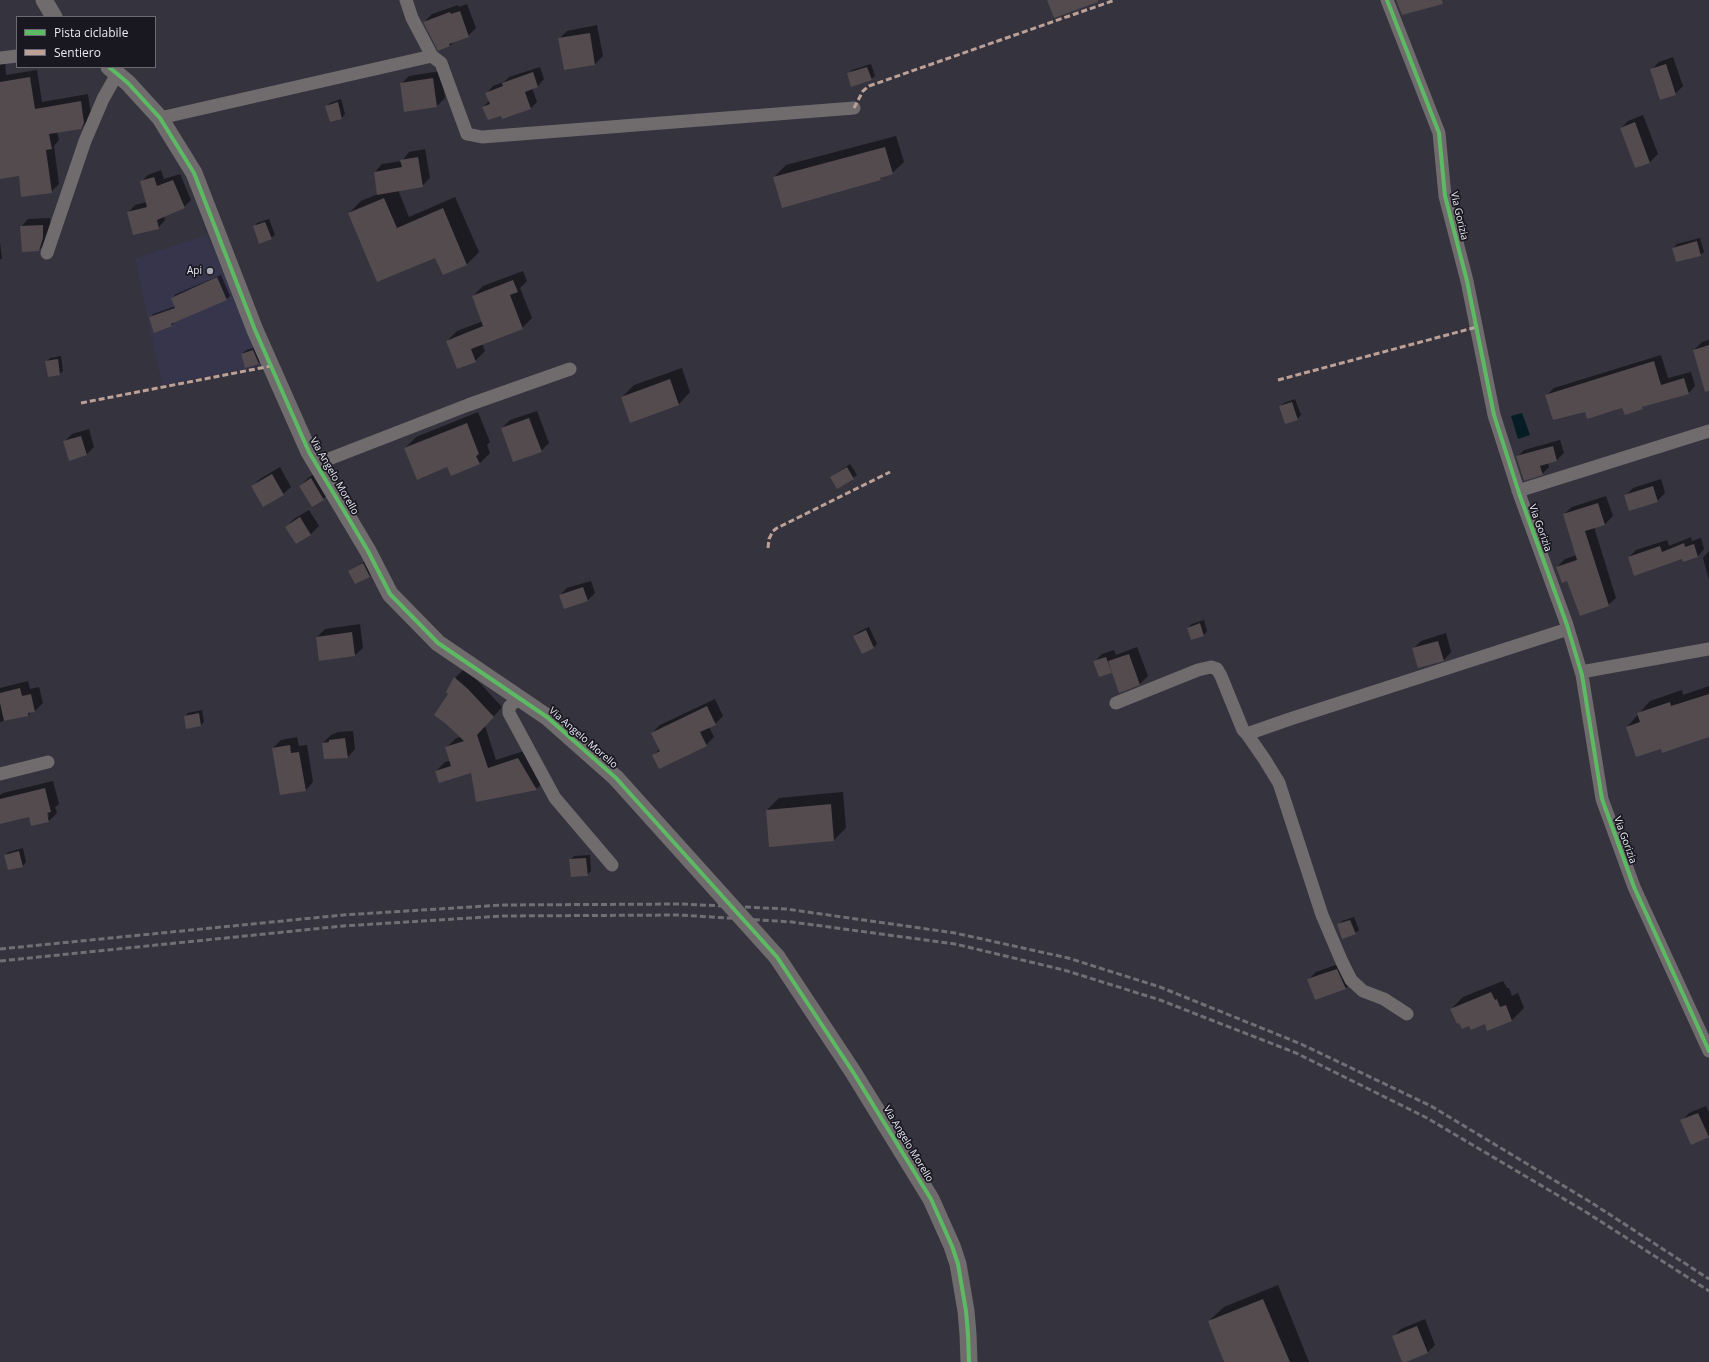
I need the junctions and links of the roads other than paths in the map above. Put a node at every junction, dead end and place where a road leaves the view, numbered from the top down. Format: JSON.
{"nodes":[{"id":1,"x":44,"y":0,"type":"edge"},
{"id":2,"x":406,"y":0,"type":"edge"},
{"id":3,"x":1387,"y":0,"type":"edge"},
{"id":4,"x":53,"y":16,"type":"edge"},
{"id":5,"x":16,"y":56,"type":"edge"},
{"id":6,"x":432,"y":56,"type":"junction"},
{"id":7,"x":0,"y":58,"type":"edge"},
{"id":8,"x":113,"y":71,"type":"edge"},
{"id":9,"x":854,"y":108,"type":"dead end"},
{"id":10,"x":160,"y":118,"type":"junction"},
{"id":11,"x":47,"y":253,"type":"dead end"},
{"id":12,"x":570,"y":369,"type":"dead end"},
{"id":13,"x":1709,"y":431,"type":"edge"},
{"id":14,"x":316,"y":464,"type":"junction"},
{"id":15,"x":1518,"y":491,"type":"junction"},
{"id":16,"x":1568,"y":629,"type":"junction"},
{"id":17,"x":1709,"y":649,"type":"edge"},
{"id":18,"x":1581,"y":672,"type":"junction"},
{"id":19,"x":519,"y":698,"type":"junction"},
{"id":20,"x":1116,"y":703,"type":"dead end"},
{"id":21,"x":1247,"y":734,"type":"junction"},
{"id":22,"x":48,"y":762,"type":"dead end"},
{"id":23,"x":0,"y":774,"type":"edge"},
{"id":24,"x":612,"y":865,"type":"dead end"},
{"id":25,"x":1407,"y":1014,"type":"dead end"},
{"id":26,"x":1709,"y":1051,"type":"edge"},
{"id":27,"x":968,"y":1362,"type":"edge"}],
"edges":[{"from":1,"to":4,"type":"street"},
{"from":2,"to":6,"type":"street"},
{"from":3,"to":15,"type":"street","name":"Via Gorizia"},
{"from":5,"to":7,"type":"street"},
{"from":6,"to":9,"type":"street"},
{"from":6,"to":10,"type":"street"},
{"from":8,"to":10,"type":"street","name":"Via Angelo Morello"},
{"from":8,"to":11,"type":"street"},
{"from":10,"to":14,"type":"street","name":"Via Angelo Morello"},
{"from":12,"to":14,"type":"street"},
{"from":13,"to":15,"type":"street"},
{"from":14,"to":19,"type":"street","name":"Via Angelo Morello"},
{"from":15,"to":16,"type":"street","name":"Via Gorizia"},
{"from":16,"to":18,"type":"street","name":"Via Gorizia"},
{"from":16,"to":21,"type":"street"},
{"from":17,"to":18,"type":"street"},
{"from":18,"to":26,"type":"street","name":"Via Gorizia"},
{"from":19,"to":24,"type":"street"},
{"from":19,"to":27,"type":"street","name":"Via Angelo Morello","bridge":true},
{"from":20,"to":21,"type":"street"},
{"from":21,"to":25,"type":"street"},
{"from":22,"to":23,"type":"street"}]}
